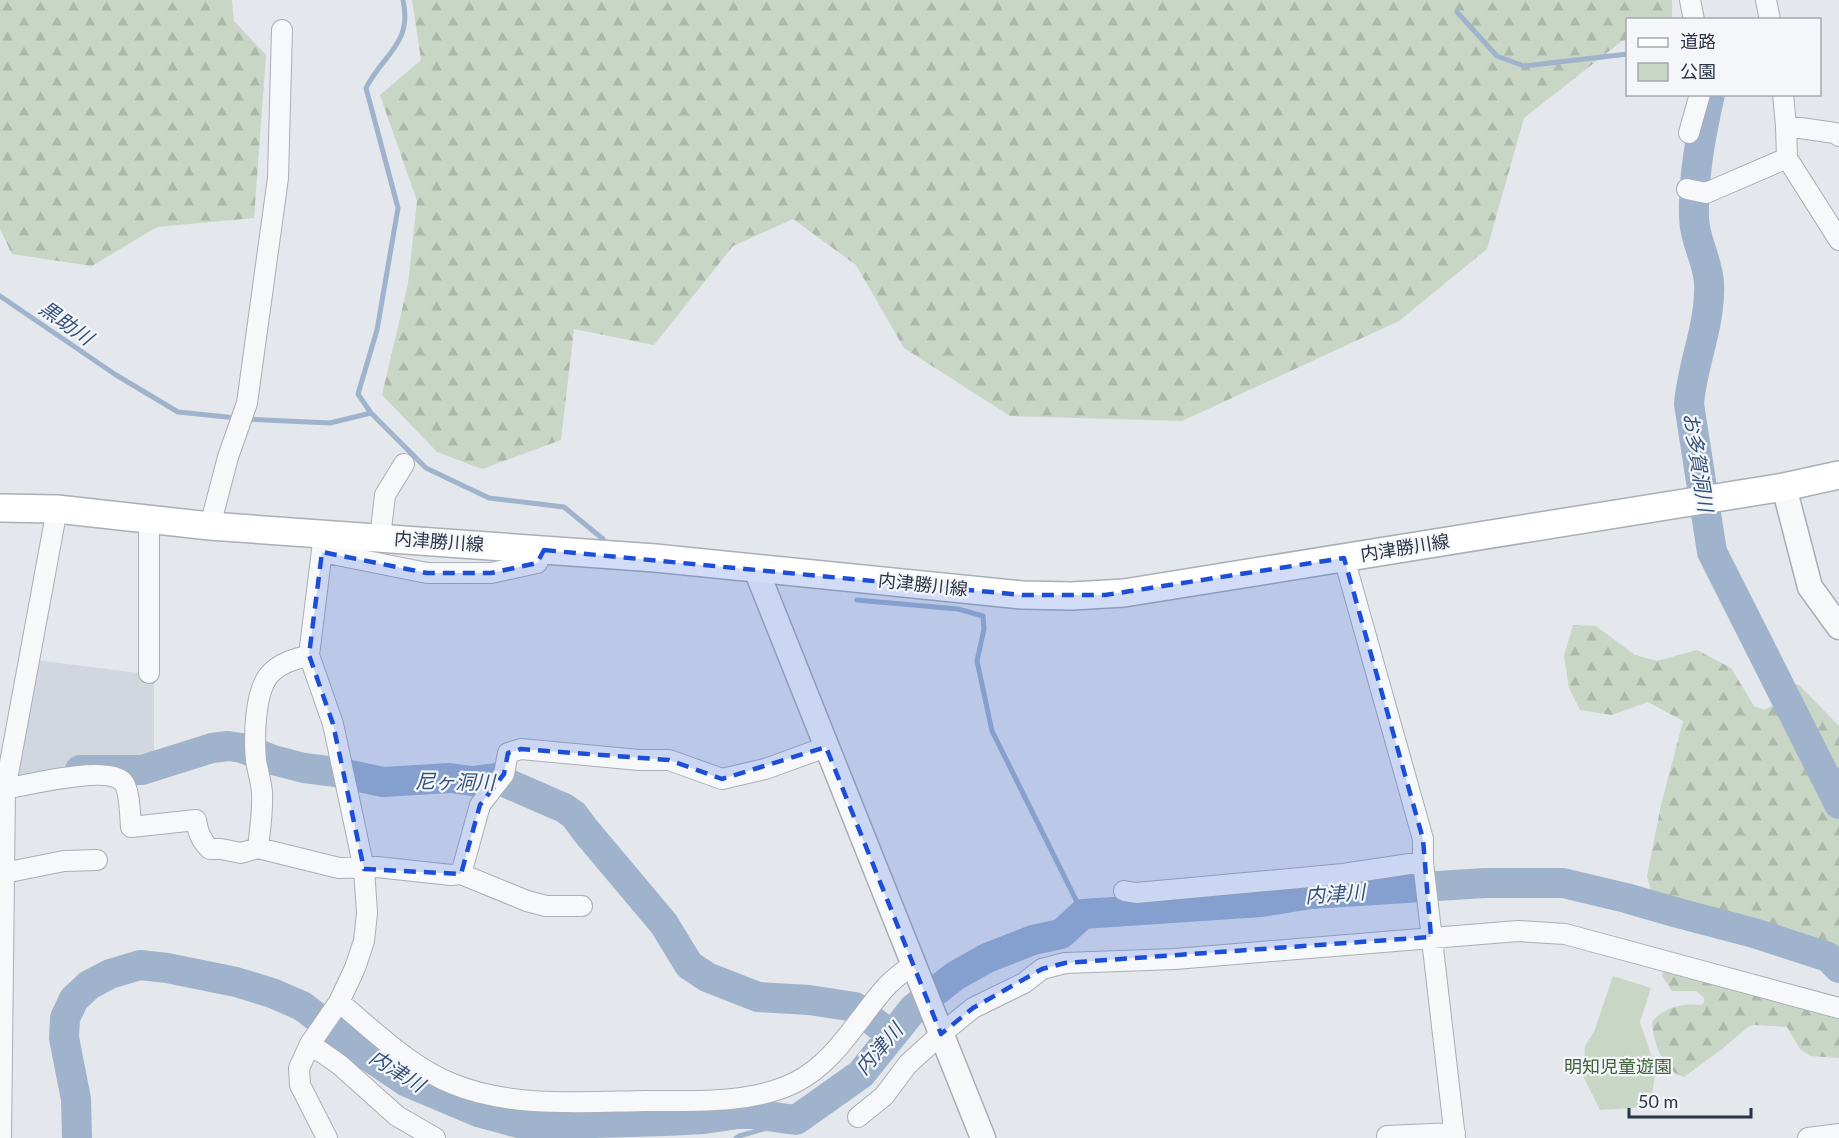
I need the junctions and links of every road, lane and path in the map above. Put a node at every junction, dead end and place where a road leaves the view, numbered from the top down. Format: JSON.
{"nodes":[{"id":1,"x":1690,"y":0,"type":"edge"},
{"id":2,"x":1766,"y":0,"type":"edge"},
{"id":3,"x":1694,"y":18,"type":"edge"},
{"id":4,"x":1770,"y":18,"type":"edge"},
{"id":5,"x":282,"y":30,"type":"dead end"},
{"id":6,"x":1699,"y":96,"type":"edge"},
{"id":7,"x":1783,"y":96,"type":"edge"},
{"id":8,"x":1786,"y":126,"type":"junction"},
{"id":9,"x":1689,"y":133,"type":"dead end"},
{"id":10,"x":1839,"y":136,"type":"edge"},
{"id":11,"x":1786,"y":158,"type":"junction"},
{"id":12,"x":1687,"y":189,"type":"dead end"},
{"id":13,"x":1839,"y":240,"type":"edge"},
{"id":14,"x":405,"y":464,"type":"dead end"},
{"id":15,"x":1839,"y":475,"type":"edge"},
{"id":16,"x":1784,"y":488,"type":"junction"},
{"id":17,"x":0,"y":508,"type":"edge"},
{"id":18,"x":57,"y":509,"type":"junction"},
{"id":19,"x":149,"y":519,"type":"junction"},
{"id":20,"x":210,"y":526,"type":"junction"},
{"id":21,"x":380,"y":538,"type":"junction"},
{"id":22,"x":323,"y":543,"type":"junction"},
{"id":23,"x":544,"y":550,"type":"junction"},
{"id":24,"x":1344,"y":558,"type":"junction"},
{"id":25,"x":755,"y":567,"type":"junction"},
{"id":26,"x":1839,"y":627,"type":"edge"},
{"id":27,"x":309,"y":655,"type":"junction"},
{"id":28,"x":149,"y":673,"type":"dead end"},
{"id":29,"x":826,"y":747,"type":"junction"},
{"id":30,"x":2,"y":790,"type":"edge"},
{"id":31,"x":258,"y":848,"type":"junction"},
{"id":32,"x":97,"y":860,"type":"dead end"},
{"id":33,"x":1422,"y":861,"type":"junction"},
{"id":34,"x":364,"y":869,"type":"junction"},
{"id":35,"x":4,"y":873,"type":"junction"},
{"id":36,"x":461,"y":874,"type":"junction"},
{"id":37,"x":1124,"y":891,"type":"dead end"},
{"id":38,"x":582,"y":906,"type":"dead end"},
{"id":39,"x":1431,"y":937,"type":"junction"},
{"id":40,"x":912,"y":964,"type":"junction"},
{"id":41,"x":339,"y":1002,"type":"junction"},
{"id":42,"x":1839,"y":1008,"type":"edge"},
{"id":43,"x":941,"y":1034,"type":"junction"},
{"id":44,"x":310,"y":1044,"type":"junction"},
{"id":45,"x":858,"y":1117,"type":"dead end"},
{"id":46,"x":1839,"y":1134,"type":"edge"},
{"id":47,"x":1455,"y":1136,"type":"edge"},
{"id":48,"x":1,"y":1138,"type":"edge"},
{"id":49,"x":327,"y":1138,"type":"edge"},
{"id":50,"x":435,"y":1138,"type":"edge"},
{"id":51,"x":983,"y":1138,"type":"edge"},
{"id":52,"x":1388,"y":1138,"type":"edge"},
{"id":53,"x":1808,"y":1138,"type":"edge"}],
"edges":[{"from":1,"to":3,"type":"street"},
{"from":2,"to":4,"type":"street"},
{"from":5,"to":20,"type":"street"},
{"from":6,"to":9,"type":"street"},
{"from":7,"to":8,"type":"street"},
{"from":8,"to":10,"type":"street"},
{"from":8,"to":11,"type":"street"},
{"from":11,"to":12,"type":"street"},
{"from":11,"to":13,"type":"street"},
{"from":14,"to":21,"type":"street"},
{"from":15,"to":16,"type":"main road","name":"内津勝川線"},
{"from":16,"to":24,"type":"main road","name":"内津勝川線"},
{"from":16,"to":26,"type":"street"},
{"from":17,"to":18,"type":"main road","name":"内津勝川線"},
{"from":18,"to":19,"type":"main road","name":"内津勝川線"},
{"from":18,"to":30,"type":"street"},
{"from":19,"to":20,"type":"main road","name":"内津勝川線"},
{"from":19,"to":28,"type":"street"},
{"from":20,"to":22,"type":"main road","name":"内津勝川線"},
{"from":21,"to":22,"type":"main road","name":"内津勝川線"},
{"from":21,"to":23,"type":"main road","name":"内津勝川線"},
{"from":22,"to":23,"type":"street"},
{"from":22,"to":27,"type":"street"},
{"from":23,"to":25,"type":"main road","name":"内津勝川線"},
{"from":24,"to":25,"type":"main road","name":"内津勝川線"},
{"from":24,"to":33,"type":"street"},
{"from":25,"to":29,"type":"street"},
{"from":27,"to":31,"type":"street"},
{"from":27,"to":34,"type":"street"},
{"from":29,"to":36,"type":"street"},
{"from":29,"to":40,"type":"street"},
{"from":30,"to":31,"type":"street"},
{"from":30,"to":35,"type":"street"},
{"from":31,"to":34,"type":"street"},
{"from":32,"to":35,"type":"street"},
{"from":33,"to":37,"type":"street"},
{"from":33,"to":39,"type":"street"},
{"from":34,"to":36,"type":"street"},
{"from":34,"to":41,"type":"street"},
{"from":35,"to":48,"type":"street"},
{"from":36,"to":38,"type":"street"},
{"from":39,"to":42,"type":"street"},
{"from":39,"to":43,"type":"street"},
{"from":39,"to":47,"type":"street"},
{"from":40,"to":41,"type":"street"},
{"from":40,"to":43,"type":"street"},
{"from":41,"to":44,"type":"street"},
{"from":43,"to":45,"type":"street"},
{"from":43,"to":51,"type":"street"},
{"from":44,"to":49,"type":"street"},
{"from":44,"to":50,"type":"street"},
{"from":46,"to":53,"type":"street"},
{"from":47,"to":52,"type":"street"}]}
